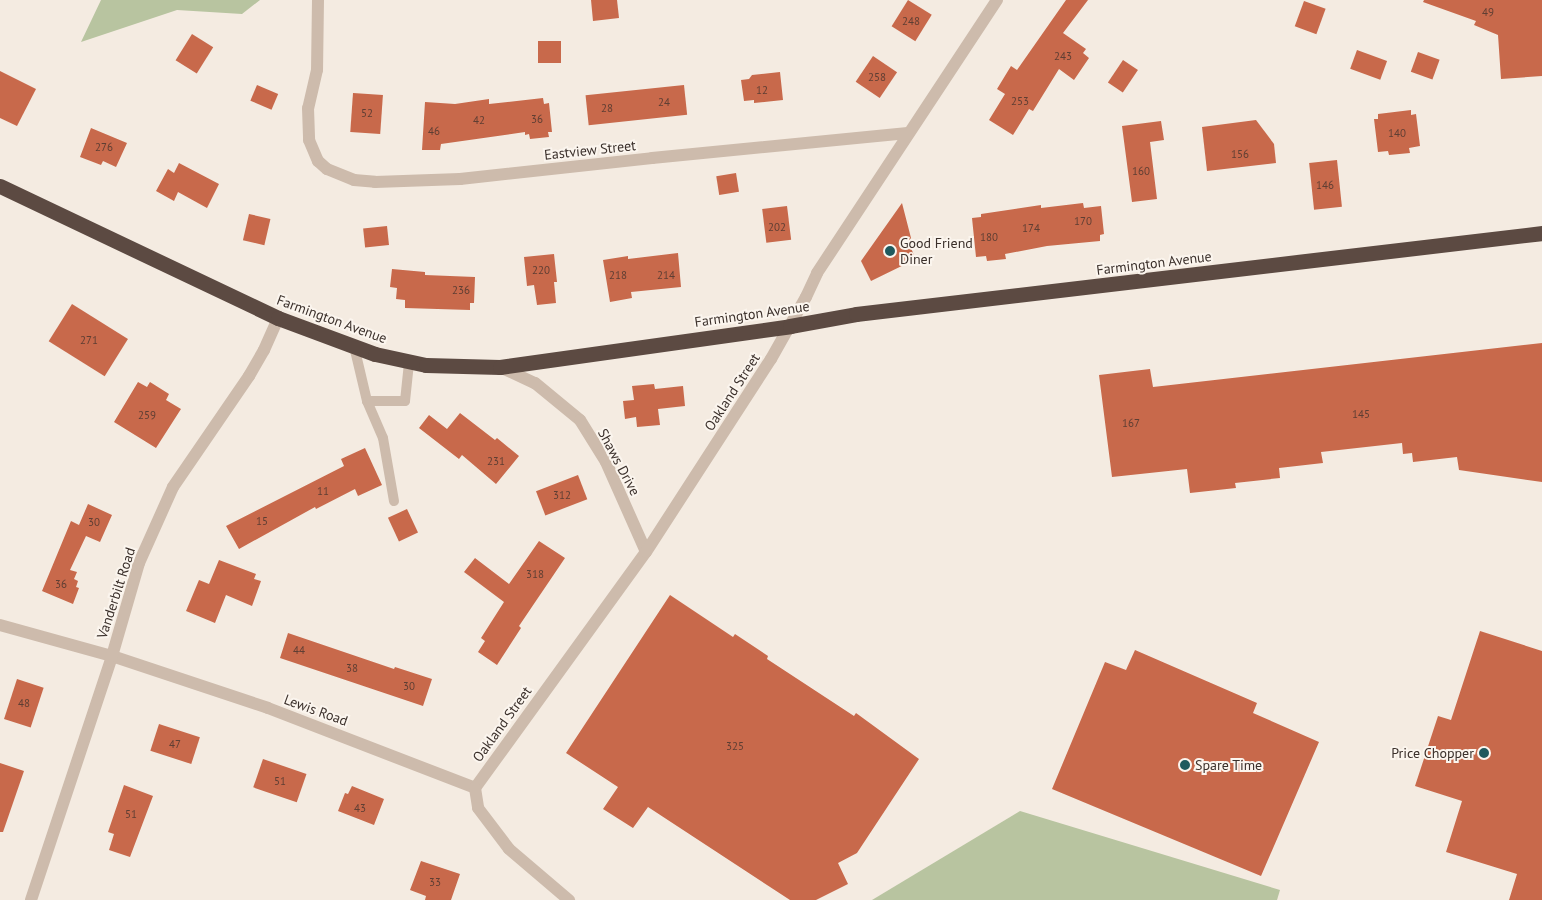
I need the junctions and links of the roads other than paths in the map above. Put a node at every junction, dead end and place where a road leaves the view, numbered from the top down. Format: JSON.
{"nodes":[{"id":1,"x":318,"y":0,"type":"edge"},
{"id":2,"x":996,"y":0,"type":"edge"},
{"id":3,"x":908,"y":133,"type":"junction"},
{"id":4,"x":0,"y":186,"type":"edge"},
{"id":5,"x":1542,"y":233,"type":"edge"},
{"id":6,"x":278,"y":318,"type":"junction"},
{"id":7,"x":790,"y":326,"type":"junction"},
{"id":8,"x":354,"y":346,"type":"junction"},
{"id":9,"x":409,"y":362,"type":"junction"},
{"id":10,"x":500,"y":367,"type":"junction"},
{"id":11,"x":367,"y":401,"type":"junction"},
{"id":12,"x":394,"y":501,"type":"dead end"},
{"id":13,"x":646,"y":552,"type":"junction"},
{"id":14,"x":0,"y":625,"type":"edge"},
{"id":15,"x":112,"y":656,"type":"junction"},
{"id":16,"x":474,"y":788,"type":"junction"},
{"id":17,"x":31,"y":900,"type":"edge"},
{"id":18,"x":569,"y":900,"type":"edge"}],
"edges":[{"from":1,"to":3,"type":"street","name":"Eastview Street"},
{"from":2,"to":3,"type":"street","name":"Oakland Street"},
{"from":3,"to":7,"type":"street","name":"Oakland Street"},
{"from":4,"to":6,"type":"highway","name":"Farmington Avenue"},
{"from":5,"to":7,"type":"highway","name":"Farmington Avenue"},
{"from":6,"to":8,"type":"highway","name":"Farmington Avenue"},
{"from":6,"to":15,"type":"street","name":"Vanderbilt Road"},
{"from":7,"to":10,"type":"highway","name":"Farmington Avenue"},
{"from":7,"to":13,"type":"street","name":"Oakland Street"},
{"from":8,"to":9,"type":"highway","name":"Farmington Avenue"},
{"from":8,"to":11,"type":"lane"},
{"from":9,"to":10,"type":"highway","name":"Farmington Avenue"},
{"from":9,"to":11,"type":"lane"},
{"from":10,"to":13,"type":"street","name":"Shaws Drive"},
{"from":11,"to":12,"type":"lane"},
{"from":13,"to":16,"type":"street","name":"Oakland Street"},
{"from":14,"to":15,"type":"street","name":"Lewis Road"},
{"from":15,"to":16,"type":"street","name":"Lewis Road"},
{"from":15,"to":17,"type":"street","name":"Vanderbilt Road"},
{"from":16,"to":18,"type":"street"}]}
